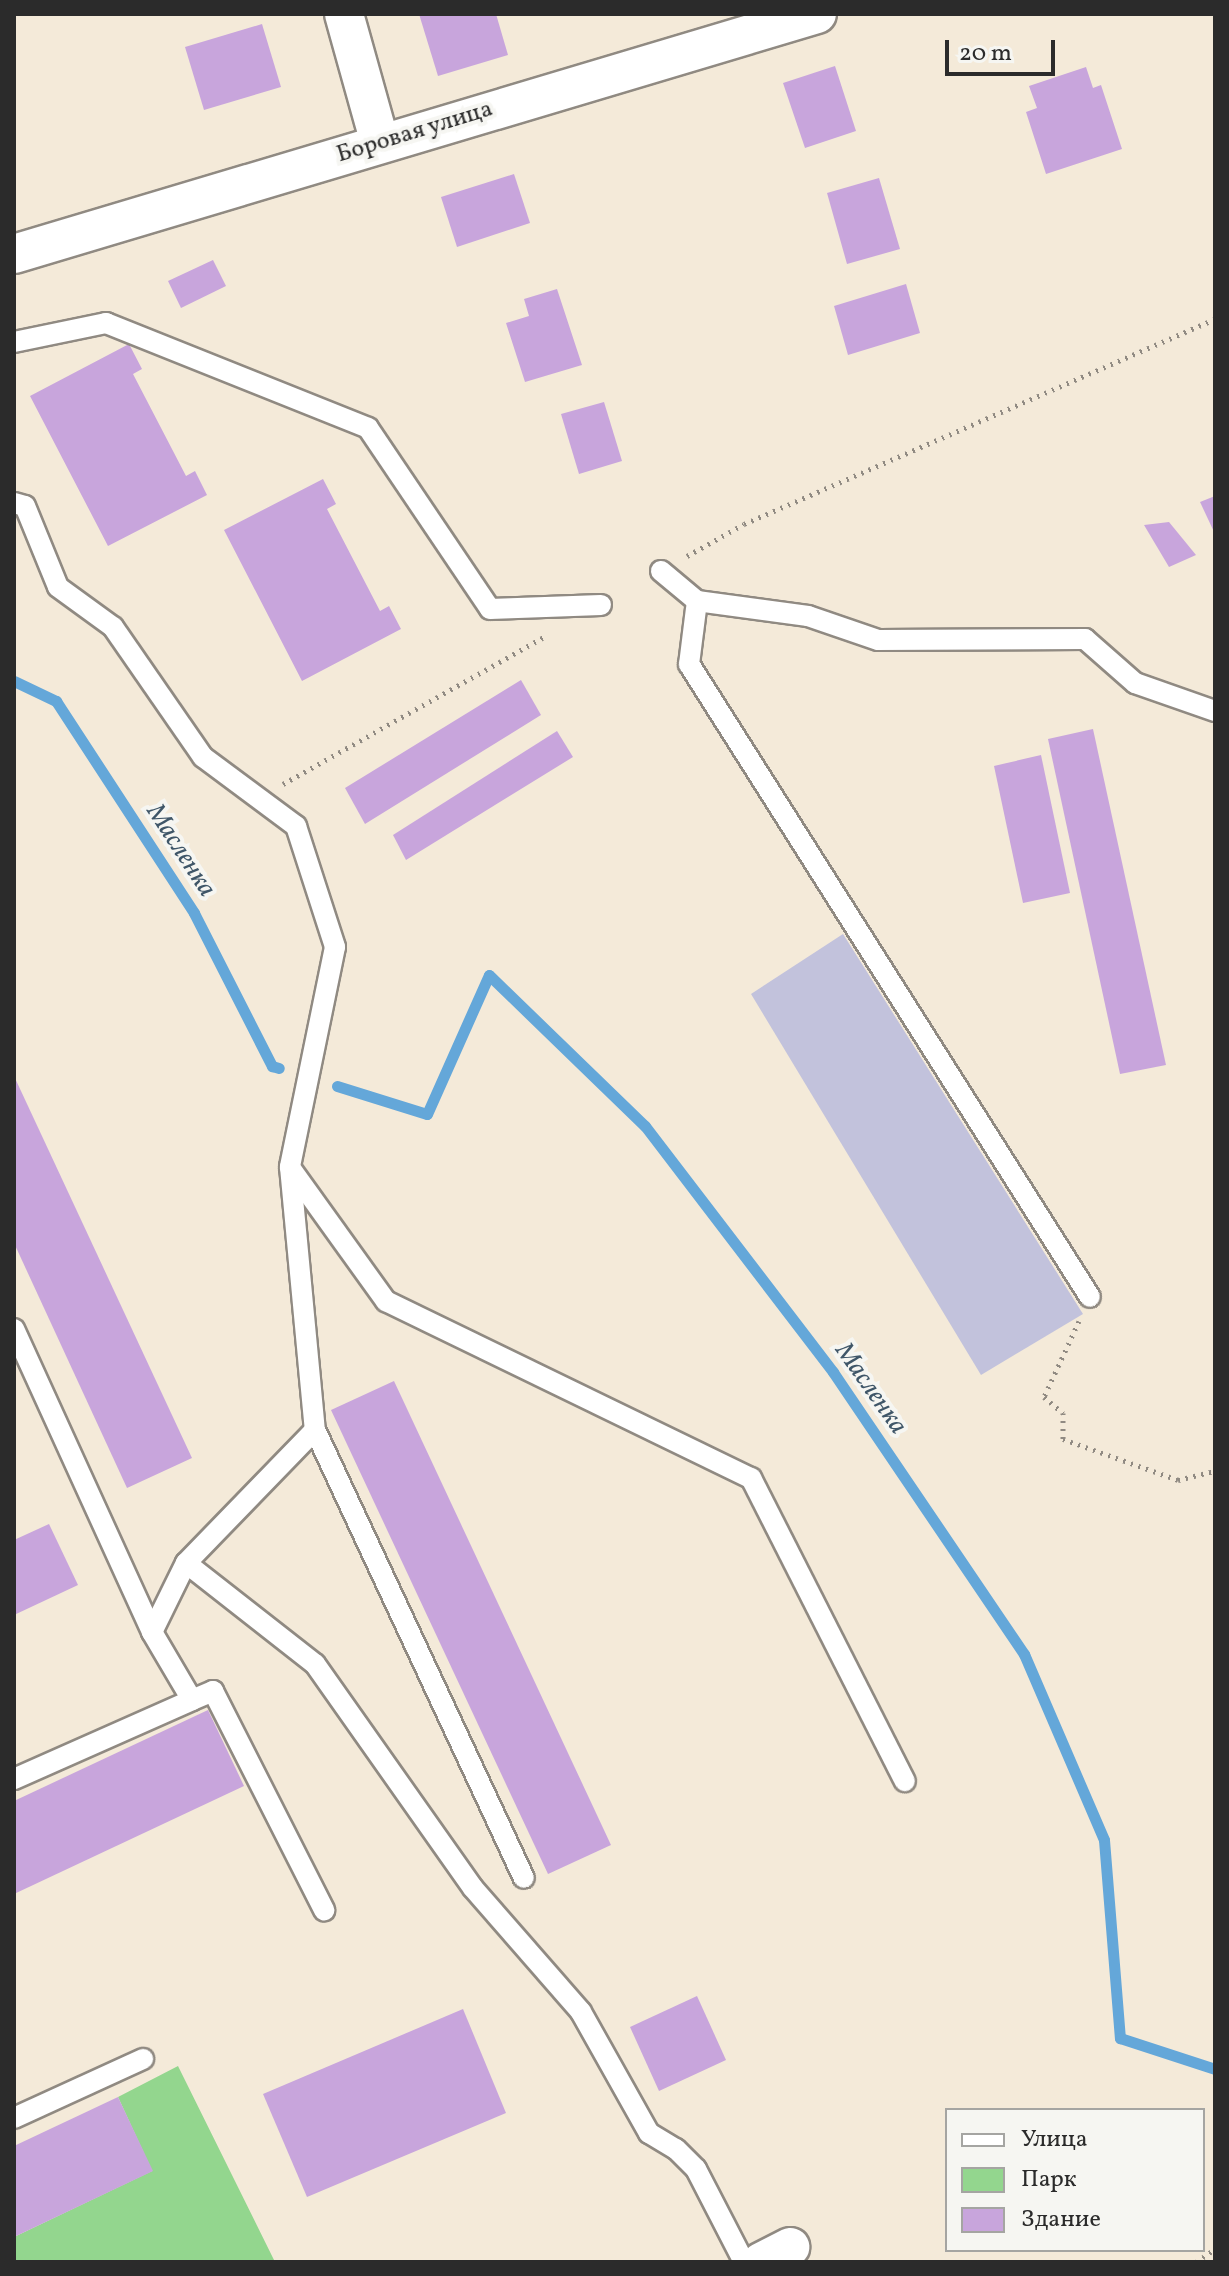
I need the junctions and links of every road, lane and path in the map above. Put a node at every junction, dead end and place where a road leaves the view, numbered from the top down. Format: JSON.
{"nodes":[{"id":1,"x":344,"y":14,"type":"edge"},
{"id":2,"x":817,"y":14,"type":"edge"},
{"id":3,"x":380,"y":143,"type":"junction"},
{"id":4,"x":14,"y":254,"type":"edge"},
{"id":5,"x":1215,"y":319,"type":"edge"},
{"id":6,"x":14,"y":342,"type":"edge"},
{"id":7,"x":14,"y":503,"type":"edge"},
{"id":8,"x":661,"y":571,"type":"joint"},
{"id":9,"x":697,"y":601,"type":"junction"},
{"id":10,"x":601,"y":605,"type":"joint"},
{"id":11,"x":1215,"y":711,"type":"edge"},
{"id":12,"x":258,"y":799,"type":"junction"},
{"id":13,"x":290,"y":1167,"type":"junction"},
{"id":14,"x":1090,"y":1297,"type":"joint"},
{"id":15,"x":14,"y":1329,"type":"edge"},
{"id":16,"x":315,"y":1430,"type":"junction"},
{"id":17,"x":1215,"y":1471,"type":"edge"},
{"id":18,"x":186,"y":1563,"type":"junction"},
{"id":19,"x":152,"y":1632,"type":"junction"},
{"id":20,"x":192,"y":1700,"type":"junction"},
{"id":21,"x":14,"y":1779,"type":"edge"},
{"id":22,"x":905,"y":1781,"type":"dead end"},
{"id":23,"x":524,"y":1878,"type":"dead end"},
{"id":24,"x":324,"y":1910,"type":"dead end"},
{"id":25,"x":143,"y":2059,"type":"dead end"},
{"id":26,"x":14,"y":2118,"type":"edge"},
{"id":27,"x":1215,"y":2249,"type":"edge"},
{"id":28,"x":744,"y":2262,"type":"edge"},
{"id":29,"x":1196,"y":2262,"type":"edge"}],
"edges":[{"from":1,"to":3,"type":"street"},
{"from":2,"to":3,"type":"street","name":"Боровая улица"},
{"from":3,"to":4,"type":"street","name":"Боровая улица"},
{"from":5,"to":8,"type":"path"},
{"from":6,"to":10,"type":"lane"},
{"from":7,"to":12,"type":"lane"},
{"from":8,"to":9,"type":"lane"},
{"from":9,"to":11,"type":"lane"},
{"from":9,"to":14,"type":"lane"},
{"from":10,"to":12,"type":"path"},
{"from":12,"to":13,"type":"lane"},
{"from":13,"to":16,"type":"lane"},
{"from":13,"to":22,"type":"lane"},
{"from":14,"to":17,"type":"path"},
{"from":15,"to":19,"type":"lane"},
{"from":16,"to":18,"type":"lane"},
{"from":16,"to":23,"type":"lane"},
{"from":18,"to":19,"type":"lane"},
{"from":18,"to":28,"type":"lane"},
{"from":19,"to":20,"type":"lane"},
{"from":20,"to":21,"type":"lane"},
{"from":20,"to":24,"type":"lane"},
{"from":25,"to":26,"type":"lane"},
{"from":27,"to":29,"type":"path"}]}
